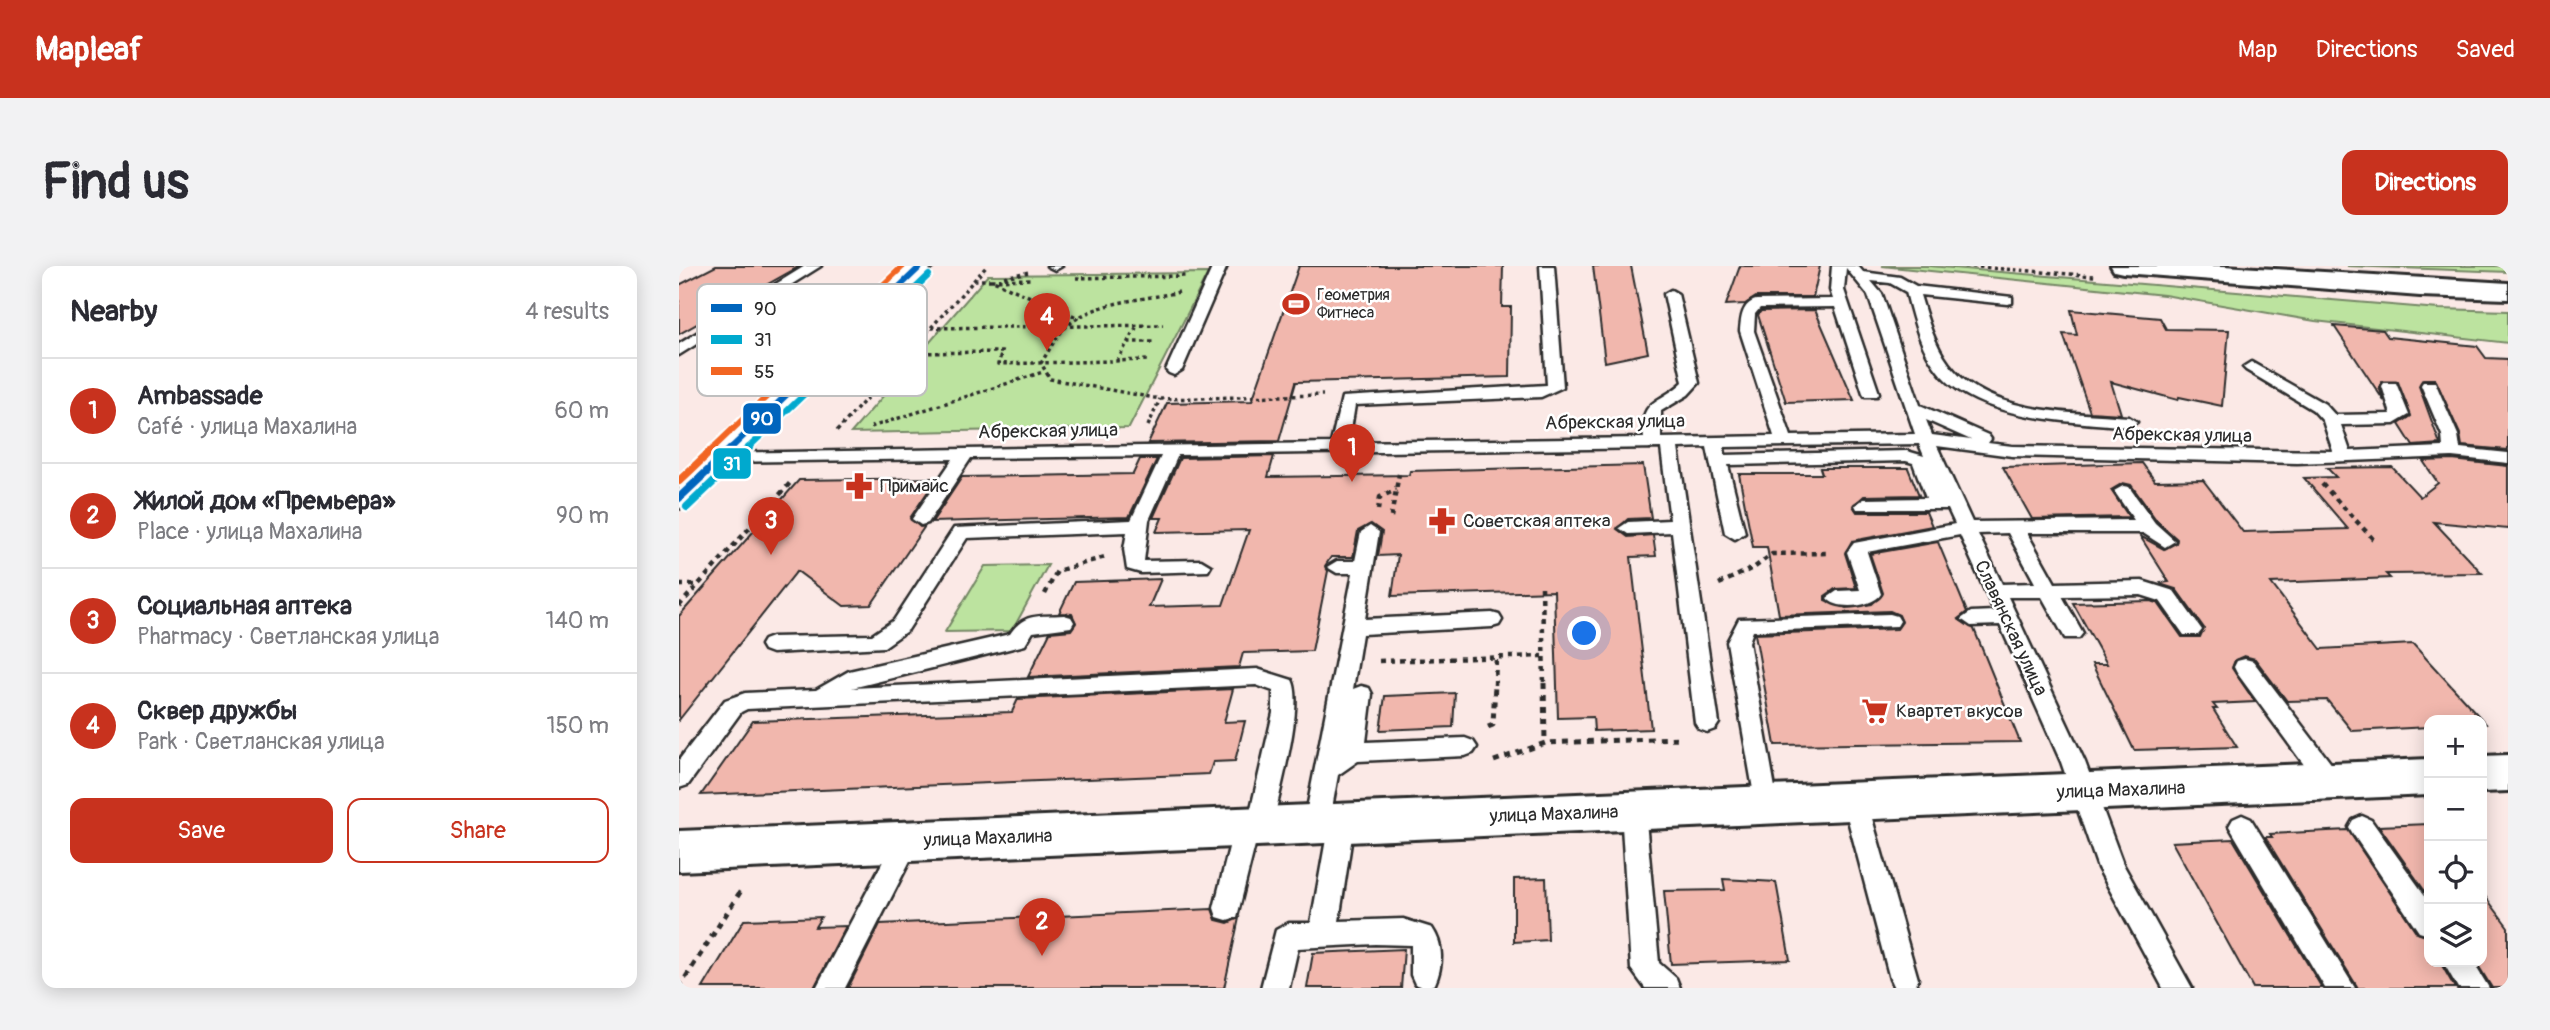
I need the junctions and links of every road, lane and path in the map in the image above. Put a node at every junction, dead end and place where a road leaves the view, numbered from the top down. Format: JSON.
{"nodes":[{"id":1,"x":814,"y":266,"type":"edge"},
{"id":2,"x":921,"y":266,"type":"edge"},
{"id":3,"x":987,"y":266,"type":"edge"},
{"id":4,"x":1054,"y":266,"type":"edge"},
{"id":5,"x":1547,"y":266,"type":"edge"},
{"id":6,"x":1839,"y":266,"type":"edge"},
{"id":7,"x":2123,"y":266,"type":"edge"},
{"id":8,"x":1857,"y":271,"type":"edge"},
{"id":9,"x":1217,"y":276,"type":"edge"},
{"id":10,"x":1071,"y":278,"type":"dead end"},
{"id":11,"x":1044,"y":279,"type":"dead end"},
{"id":12,"x":973,"y":280,"type":"junction"},
{"id":13,"x":991,"y":280,"type":"junction"},
{"id":14,"x":785,"y":284,"type":"edge"},
{"id":15,"x":902,"y":284,"type":"edge"},
{"id":16,"x":1912,"y":290,"type":"junction"},
{"id":17,"x":2508,"y":291,"type":"edge"},
{"id":18,"x":1671,"y":294,"type":"dead end"},
{"id":19,"x":2007,"y":300,"type":"dead end"},
{"id":20,"x":1841,"y":303,"type":"junction"},
{"id":21,"x":1080,"y":318,"type":"junction"},
{"id":22,"x":1137,"y":325,"type":"junction"},
{"id":23,"x":1163,"y":325,"type":"dead end"},
{"id":24,"x":1067,"y":327,"type":"junction"},
{"id":25,"x":930,"y":328,"type":"junction"},
{"id":26,"x":927,"y":331,"type":"edge"},
{"id":27,"x":697,"y":338,"type":"edge"},
{"id":28,"x":679,"y":349,"type":"edge"},
{"id":29,"x":927,"y":353,"type":"edge"},
{"id":30,"x":1143,"y":360,"type":"dead end"},
{"id":31,"x":1117,"y":361,"type":"junction"},
{"id":32,"x":1041,"y":363,"type":"junction"},
{"id":33,"x":2251,"y":367,"type":"dead end"},
{"id":34,"x":1174,"y":370,"type":"dead end"},
{"id":35,"x":2429,"y":385,"type":"dead end"},
{"id":36,"x":2390,"y":386,"type":"dead end"},
{"id":37,"x":1871,"y":393,"type":"dead end"},
{"id":38,"x":1306,"y":394,"type":"dead end"},
{"id":39,"x":786,"y":396,"type":"edge"},
{"id":40,"x":868,"y":396,"type":"edge"},
{"id":41,"x":1160,"y":399,"type":"junction"},
{"id":42,"x":1914,"y":408,"type":"junction"},
{"id":43,"x":1153,"y":415,"type":"dead end"},
{"id":44,"x":2331,"y":420,"type":"junction"},
{"id":45,"x":2129,"y":422,"type":"dead end"},
{"id":46,"x":1925,"y":439,"type":"junction"},
{"id":47,"x":1784,"y":441,"type":"junction"},
{"id":48,"x":1661,"y":442,"type":"junction"},
{"id":49,"x":1714,"y":442,"type":"junction"},
{"id":50,"x":1339,"y":447,"type":"junction"},
{"id":51,"x":1172,"y":450,"type":"junction"},
{"id":52,"x":2012,"y":451,"type":"junction"},
{"id":53,"x":2452,"y":452,"type":"junction"},
{"id":54,"x":966,"y":453,"type":"junction"},
{"id":55,"x":814,"y":456,"type":"junction"},
{"id":56,"x":2343,"y":456,"type":"junction"},
{"id":57,"x":722,"y":457,"type":"junction"},
{"id":58,"x":2297,"y":458,"type":"junction"},
{"id":59,"x":2508,"y":458,"type":"edge"},
{"id":60,"x":1719,"y":460,"type":"junction"},
{"id":61,"x":2123,"y":491,"type":"dead end"},
{"id":62,"x":679,"y":498,"type":"edge"},
{"id":63,"x":1946,"y":503,"type":"junction"},
{"id":64,"x":1864,"y":505,"type":"dead end"},
{"id":65,"x":921,"y":519,"type":"dead end"},
{"id":66,"x":1680,"y":526,"type":"junction"},
{"id":67,"x":2014,"y":527,"type":"junction"},
{"id":68,"x":2148,"y":527,"type":"junction"},
{"id":69,"x":1627,"y":528,"type":"dead end"},
{"id":70,"x":1966,"y":528,"type":"junction"},
{"id":71,"x":1135,"y":531,"type":"junction"},
{"id":72,"x":1370,"y":532,"type":"dead end"},
{"id":73,"x":1735,"y":533,"type":"dead end"},
{"id":74,"x":2374,"y":540,"type":"dead end"},
{"id":75,"x":2165,"y":541,"type":"dead end"},
{"id":76,"x":1857,"y":552,"type":"junction"},
{"id":77,"x":1201,"y":566,"type":"dead end"},
{"id":78,"x":1364,"y":566,"type":"junction"},
{"id":79,"x":1337,"y":567,"type":"dead end"},
{"id":80,"x":698,"y":585,"type":"junction"},
{"id":81,"x":679,"y":586,"type":"edge"},
{"id":82,"x":1542,"y":587,"type":"dead end"},
{"id":83,"x":1710,"y":588,"type":"dead end"},
{"id":84,"x":2048,"y":589,"type":"junction"},
{"id":85,"x":1994,"y":590,"type":"junction"},
{"id":86,"x":1837,"y":598,"type":"dead end"},
{"id":87,"x":679,"y":606,"type":"edge"},
{"id":88,"x":2007,"y":618,"type":"junction"},
{"id":89,"x":1492,"y":620,"type":"dead end"},
{"id":90,"x":1971,"y":620,"type":"dead end"},
{"id":91,"x":1890,"y":621,"type":"dead end"},
{"id":92,"x":1064,"y":622,"type":"dead end"},
{"id":93,"x":1027,"y":625,"type":"junction"},
{"id":94,"x":1353,"y":627,"type":"junction"},
{"id":95,"x":2192,"y":630,"type":"dead end"},
{"id":96,"x":2072,"y":633,"type":"dead end"},
{"id":97,"x":772,"y":646,"type":"dead end"},
{"id":98,"x":1543,"y":656,"type":"junction"},
{"id":99,"x":1496,"y":658,"type":"junction"},
{"id":100,"x":1384,"y":661,"type":"dead end"},
{"id":101,"x":2245,"y":667,"type":"dead end"},
{"id":102,"x":1361,"y":694,"type":"dead end"},
{"id":103,"x":821,"y":698,"type":"junction"},
{"id":104,"x":1707,"y":723,"type":"joint"},
{"id":105,"x":1545,"y":743,"type":"junction"},
{"id":106,"x":1465,"y":747,"type":"joint"},
{"id":107,"x":1353,"y":752,"type":"junction"},
{"id":108,"x":1489,"y":765,"type":"dead end"},
{"id":109,"x":1327,"y":770,"type":"junction"},
{"id":110,"x":2508,"y":773,"type":"edge"},
{"id":111,"x":2487,"y":774,"type":"edge"},
{"id":112,"x":2424,"y":777,"type":"edge"},
{"id":113,"x":679,"y":778,"type":"edge"},
{"id":114,"x":2330,"y":781,"type":"junction"},
{"id":115,"x":2084,"y":791,"type":"junction"},
{"id":116,"x":1855,"y":801,"type":"junction"},
{"id":117,"x":1766,"y":805,"type":"junction"},
{"id":118,"x":1633,"y":810,"type":"junction"},
{"id":119,"x":1329,"y":824,"type":"junction"},
{"id":120,"x":2242,"y":826,"type":"dead end"},
{"id":121,"x":1253,"y":827,"type":"junction"},
{"id":122,"x":2362,"y":827,"type":"dead end"},
{"id":123,"x":907,"y":841,"type":"junction"},
{"id":124,"x":769,"y":847,"type":"junction"},
{"id":125,"x":679,"y":851,"type":"edge"},
{"id":126,"x":1227,"y":908,"type":"dead end"},
{"id":127,"x":2424,"y":916,"type":"edge"},
{"id":128,"x":1323,"y":935,"type":"junction"},
{"id":129,"x":2460,"y":967,"type":"edge"},
{"id":130,"x":1425,"y":975,"type":"dead end"},
{"id":131,"x":1904,"y":979,"type":"dead end"},
{"id":132,"x":679,"y":988,"type":"edge"},
{"id":133,"x":830,"y":988,"type":"edge"},
{"id":134,"x":1275,"y":988,"type":"edge"},
{"id":135,"x":1666,"y":988,"type":"edge"},
{"id":136,"x":2178,"y":988,"type":"edge"},
{"id":137,"x":2341,"y":988,"type":"edge"},
{"id":138,"x":2475,"y":988,"type":"edge"}],
"edges":[{"from":1,"to":14,"type":"lane"},
{"from":2,"to":15,"type":"street"},
{"from":3,"to":12,"type":"path"},
{"from":4,"to":13,"type":"path"},
{"from":5,"to":50,"type":"lane"},
{"from":6,"to":20,"type":"lane"},
{"from":7,"to":17,"type":"street"},
{"from":8,"to":16,"type":"lane"},
{"from":8,"to":42,"type":"lane","name":"Славянская улица"},
{"from":9,"to":10,"type":"path"},
{"from":9,"to":21,"type":"path"},
{"from":9,"to":34,"type":"lane"},
{"from":11,"to":13,"type":"path"},
{"from":12,"to":13,"type":"path"},
{"from":12,"to":25,"type":"path"},
{"from":13,"to":21,"type":"path"},
{"from":16,"to":19,"type":"lane"},
{"from":16,"to":45,"type":"lane"},
{"from":18,"to":48,"type":"lane"},
{"from":20,"to":37,"type":"lane"},
{"from":20,"to":47,"type":"lane"},
{"from":21,"to":24,"type":"path"},
{"from":22,"to":23,"type":"path"},
{"from":22,"to":24,"type":"path"},
{"from":22,"to":31,"type":"path"},
{"from":24,"to":25,"type":"path"},
{"from":24,"to":32,"type":"path"},
{"from":25,"to":26,"type":"path"},
{"from":27,"to":28,"type":"lane"},
{"from":29,"to":32,"type":"path"},
{"from":30,"to":31,"type":"path"},
{"from":31,"to":32,"type":"path"},
{"from":32,"to":41,"type":"path"},
{"from":33,"to":44,"type":"lane"},
{"from":35,"to":53,"type":"lane"},
{"from":36,"to":44,"type":"lane"},
{"from":38,"to":41,"type":"path"},
{"from":39,"to":57,"type":"street"},
{"from":40,"to":55,"type":"path"},
{"from":41,"to":43,"type":"path"},
{"from":42,"to":46,"type":"lane","name":"Славянская улица"},
{"from":42,"to":52,"type":"lane"},
{"from":44,"to":56,"type":"lane"},
{"from":46,"to":47,"type":"lane","name":"Абрекская улица"},
{"from":46,"to":52,"type":"lane","name":"Абрекская улица"},
{"from":46,"to":63,"type":"lane","name":"Славянская улица"},
{"from":47,"to":49,"type":"lane","name":"Абрекская улица"},
{"from":48,"to":49,"type":"lane","name":"Абрекская улица"},
{"from":48,"to":50,"type":"lane","name":"Абрекская улица"},
{"from":48,"to":66,"type":"lane"},
{"from":49,"to":60,"type":"lane"},
{"from":50,"to":51,"type":"lane","name":"Абрекская улица"},
{"from":51,"to":54,"type":"lane","name":"Абрекская улица"},
{"from":51,"to":71,"type":"lane"},
{"from":52,"to":58,"type":"lane","name":"Абрекская улица"},
{"from":53,"to":56,"type":"lane","name":"Абрекская улица"},
{"from":53,"to":59,"type":"lane","name":"Абрекская улица"},
{"from":54,"to":55,"type":"lane","name":"Абрекская улица"},
{"from":54,"to":65,"type":"lane"},
{"from":55,"to":57,"type":"lane","name":"Абрекская улица"},
{"from":55,"to":80,"type":"path"},
{"from":56,"to":58,"type":"lane","name":"Абрекская улица"},
{"from":57,"to":62,"type":"street"},
{"from":58,"to":74,"type":"path"},
{"from":60,"to":63,"type":"lane"},
{"from":60,"to":73,"type":"lane"},
{"from":61,"to":68,"type":"lane"},
{"from":63,"to":64,"type":"lane"},
{"from":63,"to":70,"type":"lane","name":"Славянская улица"},
{"from":66,"to":69,"type":"lane"},
{"from":66,"to":104,"type":"lane"},
{"from":67,"to":68,"type":"lane"},
{"from":67,"to":70,"type":"lane"},
{"from":67,"to":84,"type":"lane"},
{"from":68,"to":75,"type":"lane"},
{"from":70,"to":76,"type":"lane"},
{"from":70,"to":85,"type":"lane","name":"Славянская улица"},
{"from":71,"to":77,"type":"lane"},
{"from":71,"to":93,"type":"path"},
{"from":71,"to":97,"type":"lane"},
{"from":72,"to":78,"type":"lane"},
{"from":76,"to":83,"type":"path"},
{"from":76,"to":86,"type":"lane"},
{"from":78,"to":79,"type":"lane"},
{"from":78,"to":94,"type":"lane"},
{"from":80,"to":81,"type":"path"},
{"from":80,"to":87,"type":"path"},
{"from":82,"to":98,"type":"path"},
{"from":84,"to":85,"type":"lane"},
{"from":84,"to":95,"type":"lane"},
{"from":84,"to":96,"type":"lane"},
{"from":85,"to":88,"type":"lane","name":"Славянская улица"},
{"from":88,"to":90,"type":"lane"},
{"from":88,"to":115,"type":"lane","name":"Славянская улица"},
{"from":89,"to":94,"type":"lane"},
{"from":91,"to":117,"type":"lane"},
{"from":92,"to":93,"type":"lane"},
{"from":93,"to":103,"type":"lane"},
{"from":94,"to":109,"type":"lane"},
{"from":98,"to":99,"type":"path"},
{"from":98,"to":105,"type":"path"},
{"from":99,"to":100,"type":"path"},
{"from":99,"to":106,"type":"path"},
{"from":101,"to":114,"type":"lane"},
{"from":102,"to":107,"type":"lane"},
{"from":103,"to":113,"type":"lane"},
{"from":103,"to":121,"type":"lane"},
{"from":104,"to":105,"type":"path"},
{"from":105,"to":108,"type":"path"},
{"from":106,"to":107,"type":"lane"},
{"from":107,"to":109,"type":"lane"},
{"from":109,"to":119,"type":"lane"},
{"from":110,"to":111,"type":"street"},
{"from":112,"to":114,"type":"street","name":"улица Махалина"},
{"from":114,"to":115,"type":"street","name":"улица Махалина"},
{"from":115,"to":116,"type":"street","name":"улица Махалина"},
{"from":115,"to":136,"type":"lane","name":"Славянская улица"},
{"from":116,"to":117,"type":"street","name":"улица Махалина"},
{"from":116,"to":131,"type":"lane"},
{"from":117,"to":118,"type":"street","name":"улица Махалина"},
{"from":118,"to":119,"type":"street","name":"улица Махалина"},
{"from":118,"to":135,"type":"lane"},
{"from":119,"to":121,"type":"street","name":"улица Махалина"},
{"from":119,"to":128,"type":"lane"},
{"from":120,"to":137,"type":"lane"},
{"from":121,"to":123,"type":"street","name":"улица Махалина"},
{"from":121,"to":126,"type":"lane"},
{"from":122,"to":127,"type":"lane"},
{"from":123,"to":124,"type":"street","name":"улица Махалина"},
{"from":123,"to":133,"type":"lane"},
{"from":124,"to":125,"type":"street","name":"улица Махалина"},
{"from":124,"to":132,"type":"path"},
{"from":128,"to":130,"type":"lane"},
{"from":128,"to":134,"type":"lane"},
{"from":129,"to":138,"type":"lane"}]}
